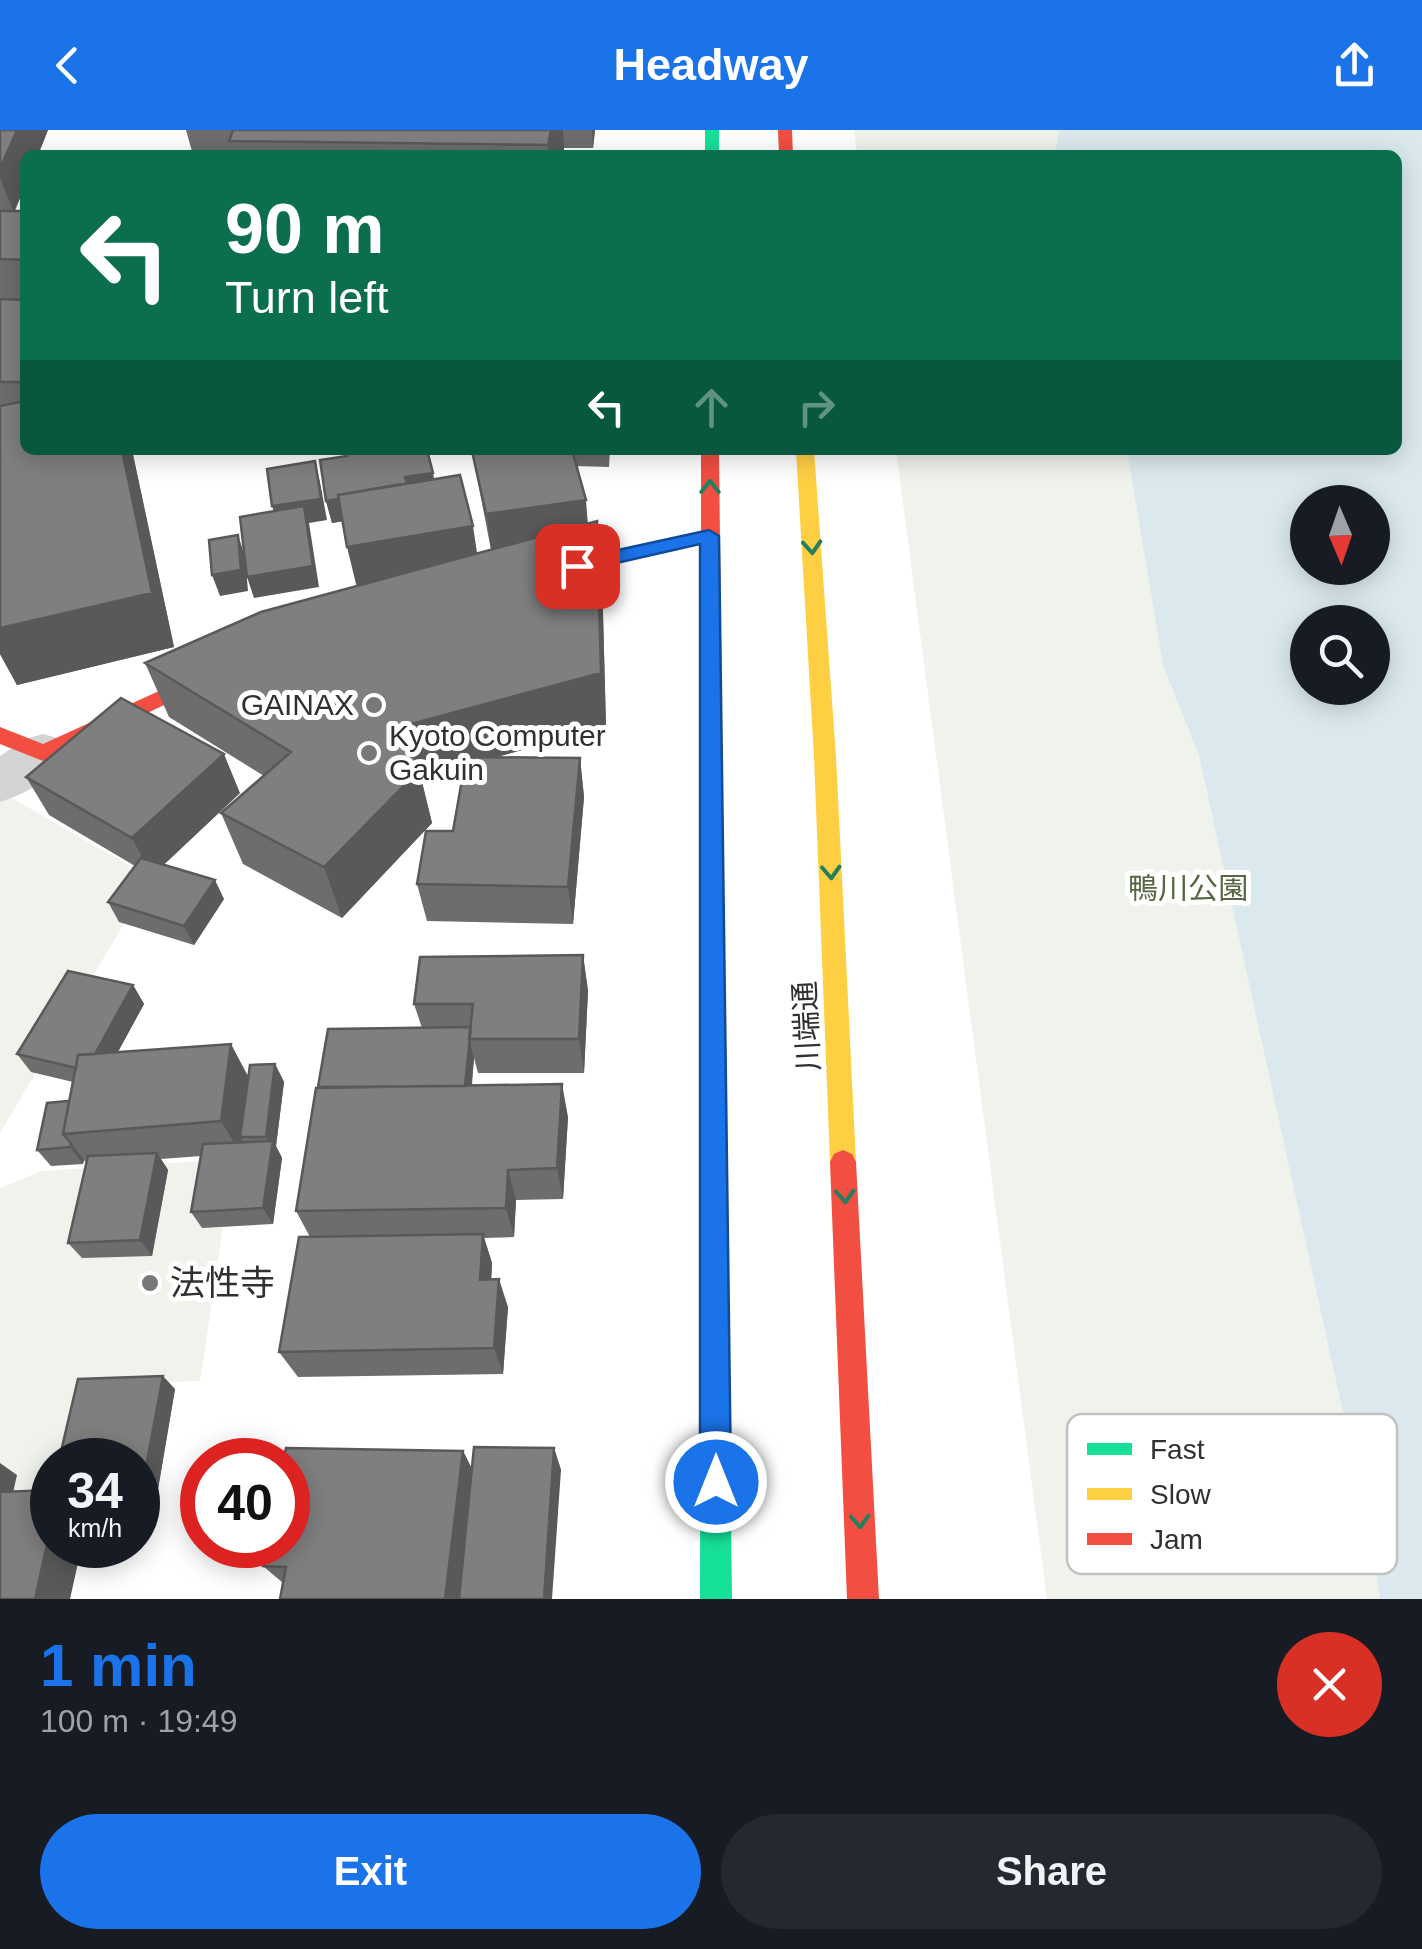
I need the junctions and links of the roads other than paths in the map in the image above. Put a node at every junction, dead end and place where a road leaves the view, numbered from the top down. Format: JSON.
{"nodes":[{"id":1,"x":710,"y":455,"type":"edge"},
{"id":2,"x":805,"y":455,"type":"edge"},
{"id":3,"x":709,"y":536,"type":"junction"},
{"id":4,"x":500,"y":582,"type":"edge"},
{"id":5,"x":250,"y":656,"type":"edge"},
{"id":6,"x":21,"y":744,"type":"edge"},
{"id":7,"x":0,"y":782,"type":"edge"},
{"id":8,"x":716,"y":1599,"type":"edge"},
{"id":9,"x":864,"y":1599,"type":"edge"}],
"edges":[{"from":3,"to":1,"type":"street","one_way":true},
{"from":2,"to":9,"type":"street","name":"川端通","one_way":true},
{"from":3,"to":4,"type":"street"},
{"from":3,"to":8,"type":"street"},
{"from":5,"to":6,"type":"street"},
{"from":6,"to":7,"type":"street"}]}
